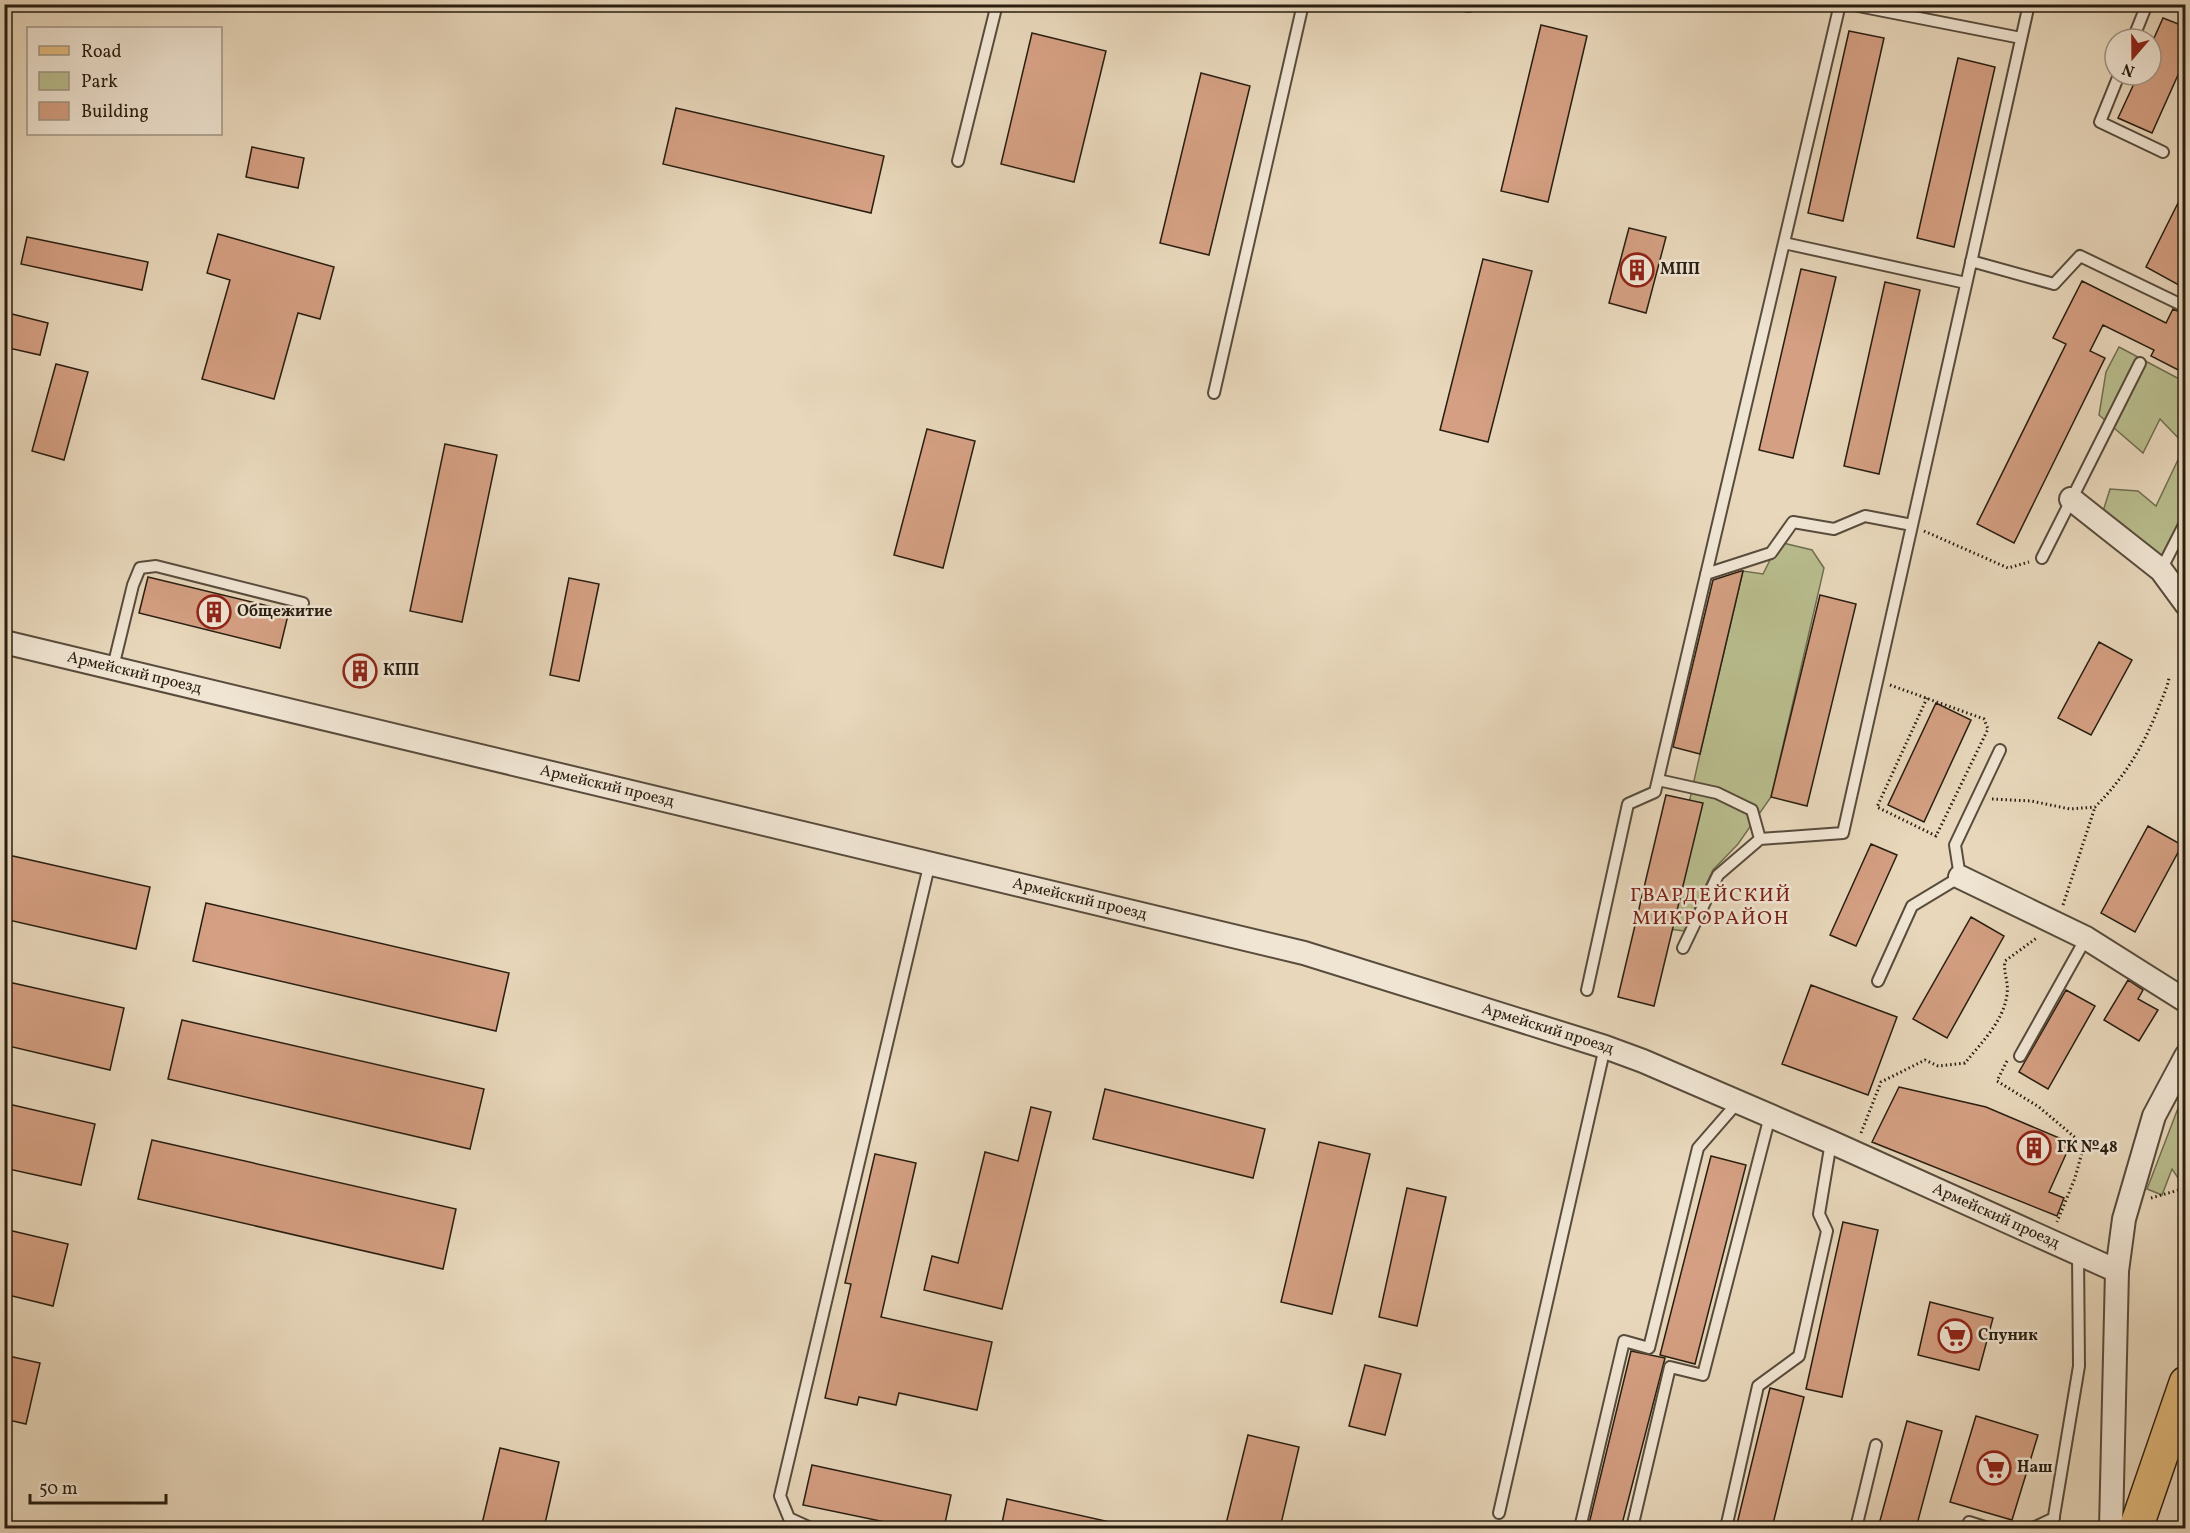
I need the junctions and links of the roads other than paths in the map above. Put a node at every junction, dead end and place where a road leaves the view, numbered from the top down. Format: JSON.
{"nodes":[{"id":1,"x":996,"y":4,"type":"edge"},
{"id":2,"x":1303,"y":4,"type":"edge"},
{"id":3,"x":1460,"y":4,"type":"edge"},
{"id":4,"x":1468,"y":4,"type":"edge"},
{"id":5,"x":1840,"y":4,"type":"edge"},
{"id":6,"x":1848,"y":4,"type":"edge"},
{"id":7,"x":2029,"y":4,"type":"edge"},
{"id":8,"x":2147,"y":4,"type":"edge"},
{"id":9,"x":2138,"y":27,"type":"edge"},
{"id":10,"x":2021,"y":38,"type":"junction"},
{"id":11,"x":2114,"y":87,"type":"edge"},
{"id":12,"x":2163,"y":152,"type":"dead end"},
{"id":13,"x":958,"y":161,"type":"dead end"},
{"id":14,"x":1784,"y":243,"type":"junction"},
{"id":15,"x":1971,"y":261,"type":"junction"},
{"id":16,"x":1966,"y":283,"type":"junction"},
{"id":17,"x":2186,"y":307,"type":"edge"},
{"id":18,"x":2140,"y":363,"type":"dead end"},
{"id":19,"x":1214,"y":393,"type":"dead end"},
{"id":20,"x":2072,"y":499,"type":"junction"},
{"id":21,"x":2186,"y":521,"type":"edge"},
{"id":22,"x":1912,"y":525,"type":"junction"},
{"id":23,"x":2042,"y":558,"type":"road end"},
{"id":24,"x":2161,"y":570,"type":"junction"},
{"id":25,"x":1706,"y":574,"type":"junction"},
{"id":26,"x":303,"y":603,"type":"dead end"},
{"id":27,"x":2186,"y":604,"type":"edge"},
{"id":28,"x":4,"y":642,"type":"edge"},
{"id":29,"x":113,"y":667,"type":"junction"},
{"id":30,"x":2000,"y":750,"type":"dead end"},
{"id":31,"x":1658,"y":780,"type":"junction"},
{"id":32,"x":1760,"y":839,"type":"junction"},
{"id":33,"x":930,"y":862,"type":"junction"},
{"id":34,"x":1960,"y":877,"type":"junction"},
{"id":35,"x":2086,"y":938,"type":"junction"},
{"id":36,"x":1683,"y":948,"type":"dead end"},
{"id":37,"x":1878,"y":981,"type":"dead end"},
{"id":38,"x":1587,"y":990,"type":"dead end"},
{"id":39,"x":2186,"y":1001,"type":"edge"},
{"id":40,"x":1605,"y":1047,"type":"junction"},
{"id":41,"x":2020,"y":1056,"type":"dead end"},
{"id":42,"x":2186,"y":1056,"type":"edge"},
{"id":43,"x":1738,"y":1102,"type":"junction"},
{"id":44,"x":1770,"y":1116,"type":"junction"},
{"id":45,"x":1831,"y":1142,"type":"junction"},
{"id":46,"x":2078,"y":1253,"type":"junction"},
{"id":47,"x":2117,"y":1271,"type":"junction"},
{"id":48,"x":2186,"y":1383,"type":"edge"},
{"id":49,"x":1876,"y":1445,"type":"dead end"},
{"id":50,"x":2160,"y":1460,"type":"junction"},
{"id":51,"x":1499,"y":1513,"type":"dead end"},
{"id":52,"x":2053,"y":1523,"type":"edge"},
{"id":53,"x":812,"y":1528,"type":"edge"},
{"id":54,"x":1580,"y":1528,"type":"edge"},
{"id":55,"x":1632,"y":1528,"type":"edge"},
{"id":56,"x":1726,"y":1528,"type":"edge"},
{"id":57,"x":1856,"y":1528,"type":"edge"},
{"id":58,"x":1967,"y":1528,"type":"edge"},
{"id":59,"x":1988,"y":1528,"type":"edge"},
{"id":60,"x":2033,"y":1528,"type":"edge"},
{"id":61,"x":2110,"y":1528,"type":"edge"},
{"id":62,"x":2136,"y":1528,"type":"edge"},
{"id":63,"x":2148,"y":1528,"type":"edge"}],
"edges":[{"from":1,"to":13,"type":"lane"},
{"from":2,"to":19,"type":"lane"},
{"from":3,"to":4,"type":"lane"},
{"from":5,"to":14,"type":"lane"},
{"from":6,"to":10,"type":"lane"},
{"from":7,"to":10,"type":"lane"},
{"from":8,"to":9,"type":"lane"},
{"from":10,"to":15,"type":"lane"},
{"from":11,"to":12,"type":"lane"},
{"from":14,"to":16,"type":"lane"},
{"from":14,"to":25,"type":"lane"},
{"from":15,"to":16,"type":"lane"},
{"from":15,"to":17,"type":"lane"},
{"from":16,"to":22,"type":"lane"},
{"from":18,"to":20,"type":"lane"},
{"from":20,"to":23,"type":"lane"},
{"from":20,"to":24,"type":"street"},
{"from":21,"to":24,"type":"lane"},
{"from":22,"to":25,"type":"lane"},
{"from":22,"to":32,"type":"lane"},
{"from":24,"to":27,"type":"street"},
{"from":25,"to":31,"type":"lane"},
{"from":26,"to":29,"type":"lane"},
{"from":28,"to":29,"type":"street","name":"Армейский проезд"},
{"from":29,"to":33,"type":"street","name":"Армейский проезд"},
{"from":30,"to":34,"type":"lane"},
{"from":31,"to":32,"type":"lane"},
{"from":31,"to":38,"type":"lane"},
{"from":32,"to":36,"type":"lane"},
{"from":33,"to":40,"type":"street","name":"Армейский проезд"},
{"from":33,"to":53,"type":"lane"},
{"from":34,"to":35,"type":"street"},
{"from":34,"to":37,"type":"lane"},
{"from":35,"to":39,"type":"street"},
{"from":35,"to":41,"type":"lane"},
{"from":40,"to":43,"type":"street","name":"Армейский проезд"},
{"from":40,"to":51,"type":"lane"},
{"from":42,"to":47,"type":"street"},
{"from":43,"to":44,"type":"street","name":"Армейский проезд"},
{"from":43,"to":54,"type":"lane"},
{"from":44,"to":45,"type":"street","name":"Армейский проезд"},
{"from":44,"to":55,"type":"lane"},
{"from":45,"to":46,"type":"street","name":"Армейский проезд"},
{"from":45,"to":56,"type":"lane"},
{"from":46,"to":47,"type":"street","name":"Армейский проезд"},
{"from":46,"to":52,"type":"lane"},
{"from":47,"to":61,"type":"street"},
{"from":48,"to":50,"type":"main road"},
{"from":49,"to":57,"type":"lane"},
{"from":50,"to":62,"type":"main road"},
{"from":50,"to":63,"type":"street"},
{"from":52,"to":60,"type":"lane"},
{"from":58,"to":59,"type":"lane"}]}
